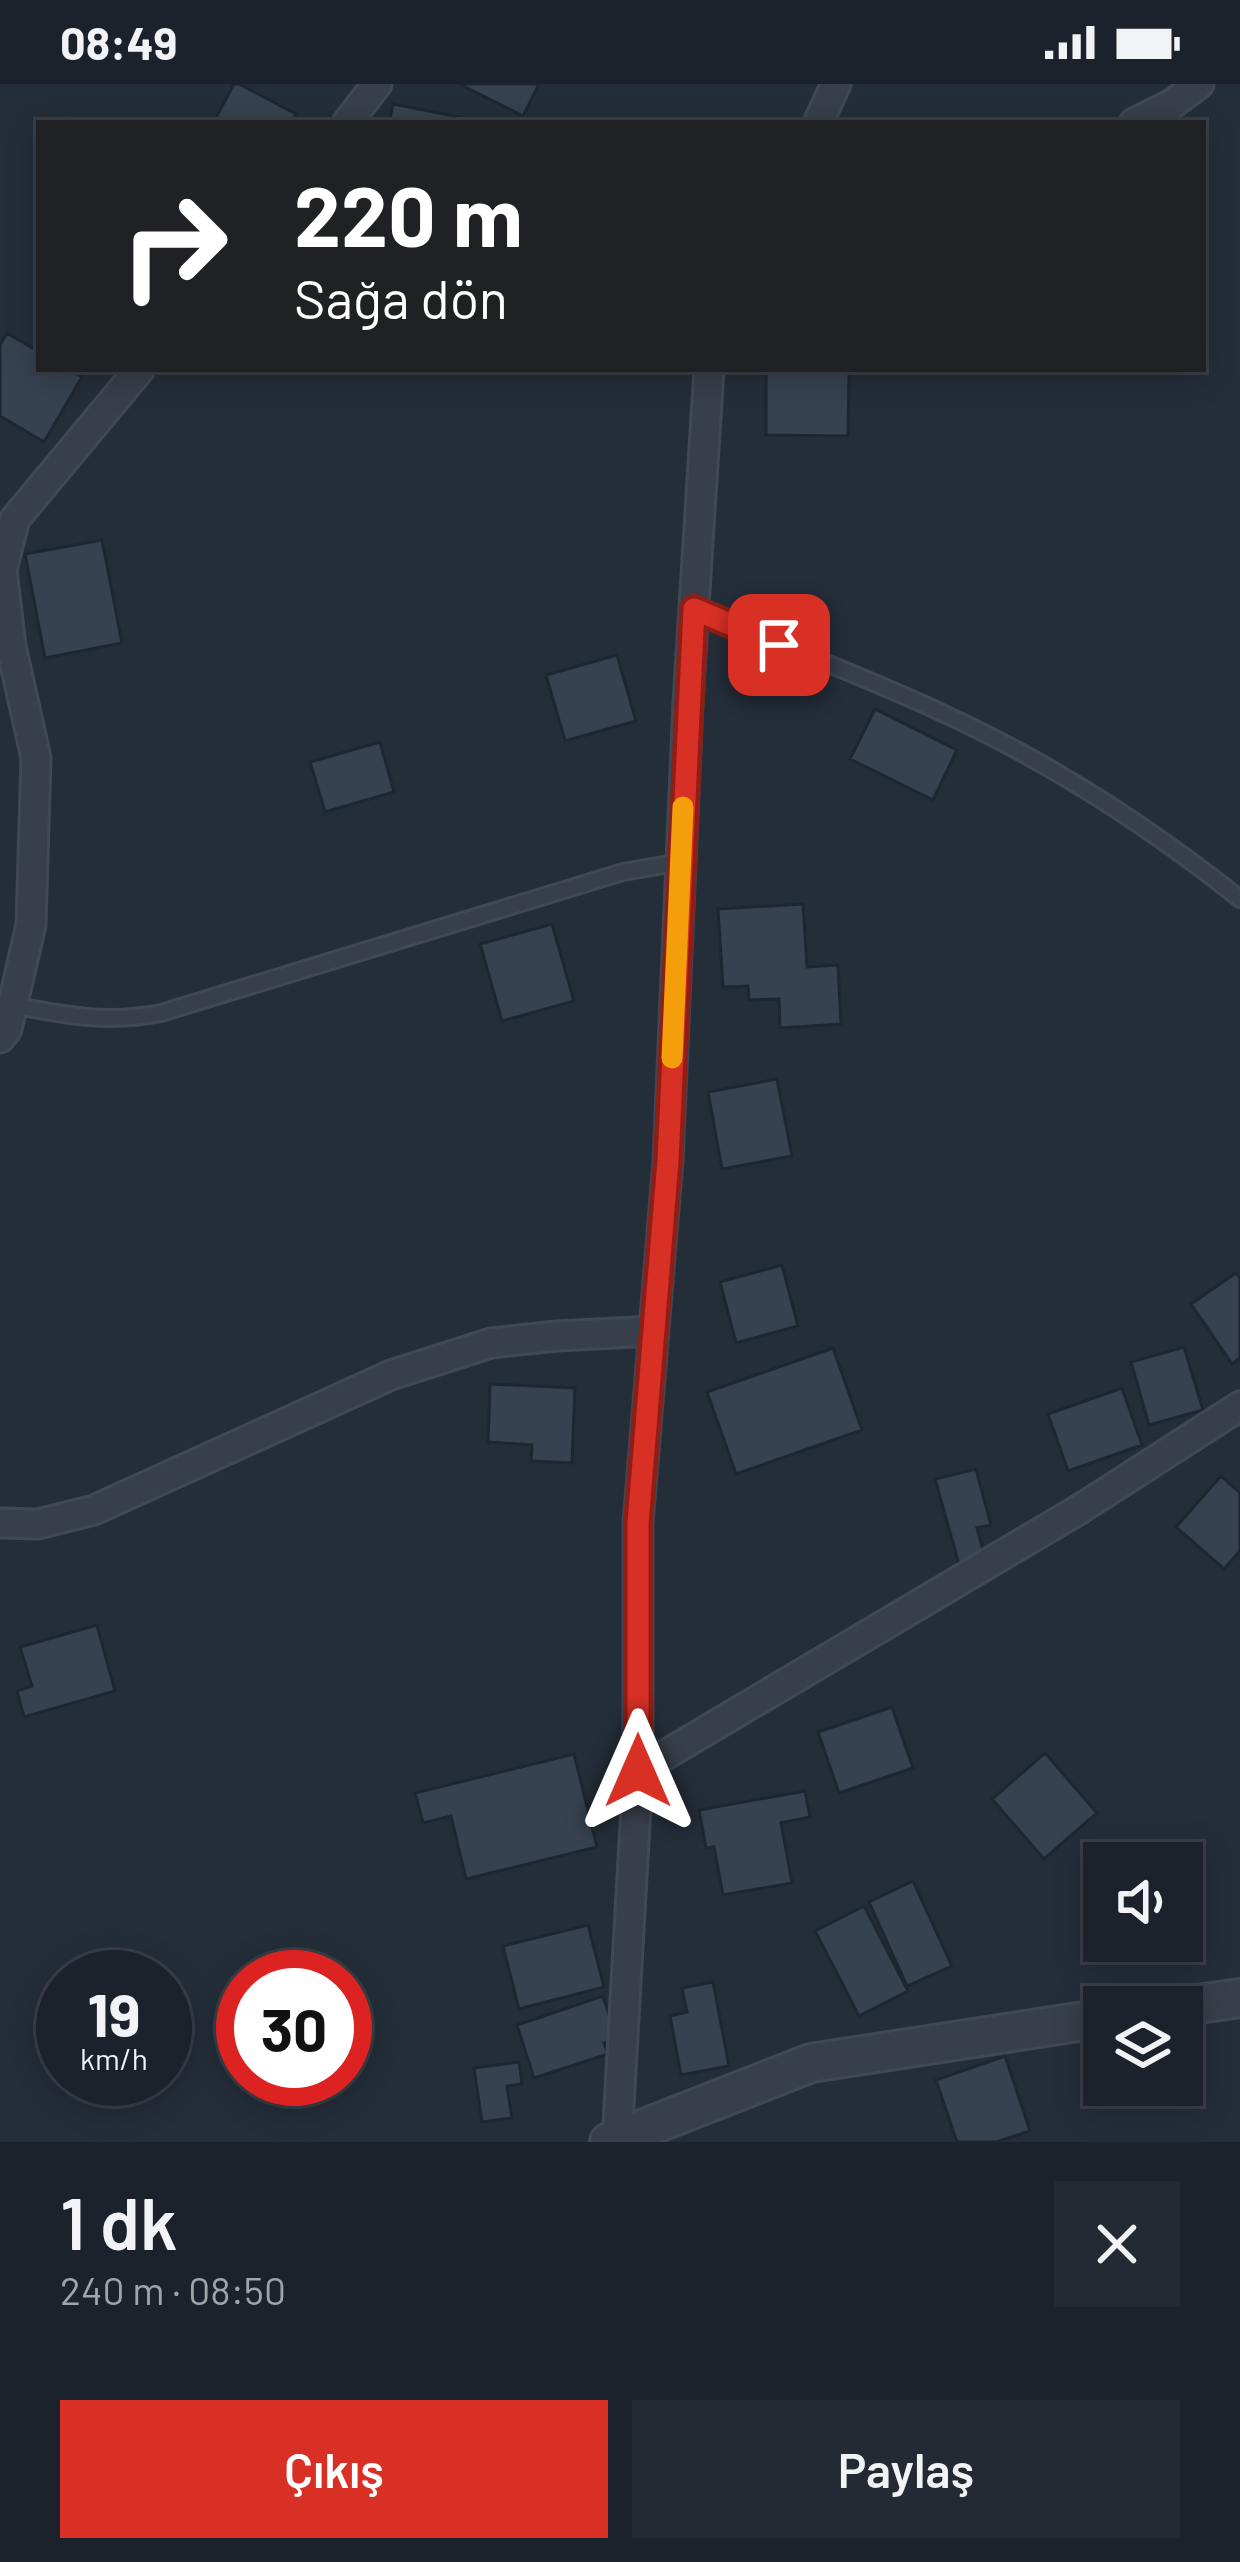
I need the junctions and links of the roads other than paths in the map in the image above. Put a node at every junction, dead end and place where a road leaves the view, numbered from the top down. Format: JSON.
{"nodes":[{"id":1,"x":377,"y":84,"type":"edge"},
{"id":2,"x":836,"y":84,"type":"edge"},
{"id":3,"x":1199,"y":84,"type":"edge"},
{"id":4,"x":348,"y":120,"type":"edge"},
{"id":5,"x":819,"y":120,"type":"edge"},
{"id":6,"x":1140,"y":120,"type":"edge"},
{"id":7,"x":138,"y":372,"type":"edge"},
{"id":8,"x":709,"y":372,"type":"edge"},
{"id":9,"x":694,"y":609,"type":"junction"},
{"id":10,"x":681,"y":862,"type":"junction"},
{"id":11,"x":1240,"y":899,"type":"edge"},
{"id":12,"x":12,"y":1005,"type":"junction"},
{"id":13,"x":0,"y":1038,"type":"edge"},
{"id":14,"x":654,"y":1331,"type":"junction"},
{"id":15,"x":1240,"y":1406,"type":"edge"},
{"id":16,"x":0,"y":1523,"type":"edge"},
{"id":17,"x":638,"y":1771,"type":"junction"},
{"id":18,"x":1240,"y":1998,"type":"edge"},
{"id":19,"x":1203,"y":2003,"type":"edge"},
{"id":20,"x":1083,"y":2021,"type":"edge"},
{"id":21,"x":614,"y":2141,"type":"edge"}],
"edges":[{"from":1,"to":4,"type":"street"},
{"from":2,"to":5,"type":"street"},
{"from":3,"to":6,"type":"street"},
{"from":7,"to":12,"type":"street"},
{"from":8,"to":9,"type":"street"},
{"from":9,"to":10,"type":"street"},
{"from":9,"to":11,"type":"lane"},
{"from":10,"to":12,"type":"lane"},
{"from":10,"to":14,"type":"street"},
{"from":12,"to":13,"type":"street"},
{"from":14,"to":16,"type":"street"},
{"from":14,"to":17,"type":"street"},
{"from":15,"to":17,"type":"street"},
{"from":17,"to":21,"type":"street"},
{"from":18,"to":19,"type":"street"},
{"from":20,"to":21,"type":"street"}]}
